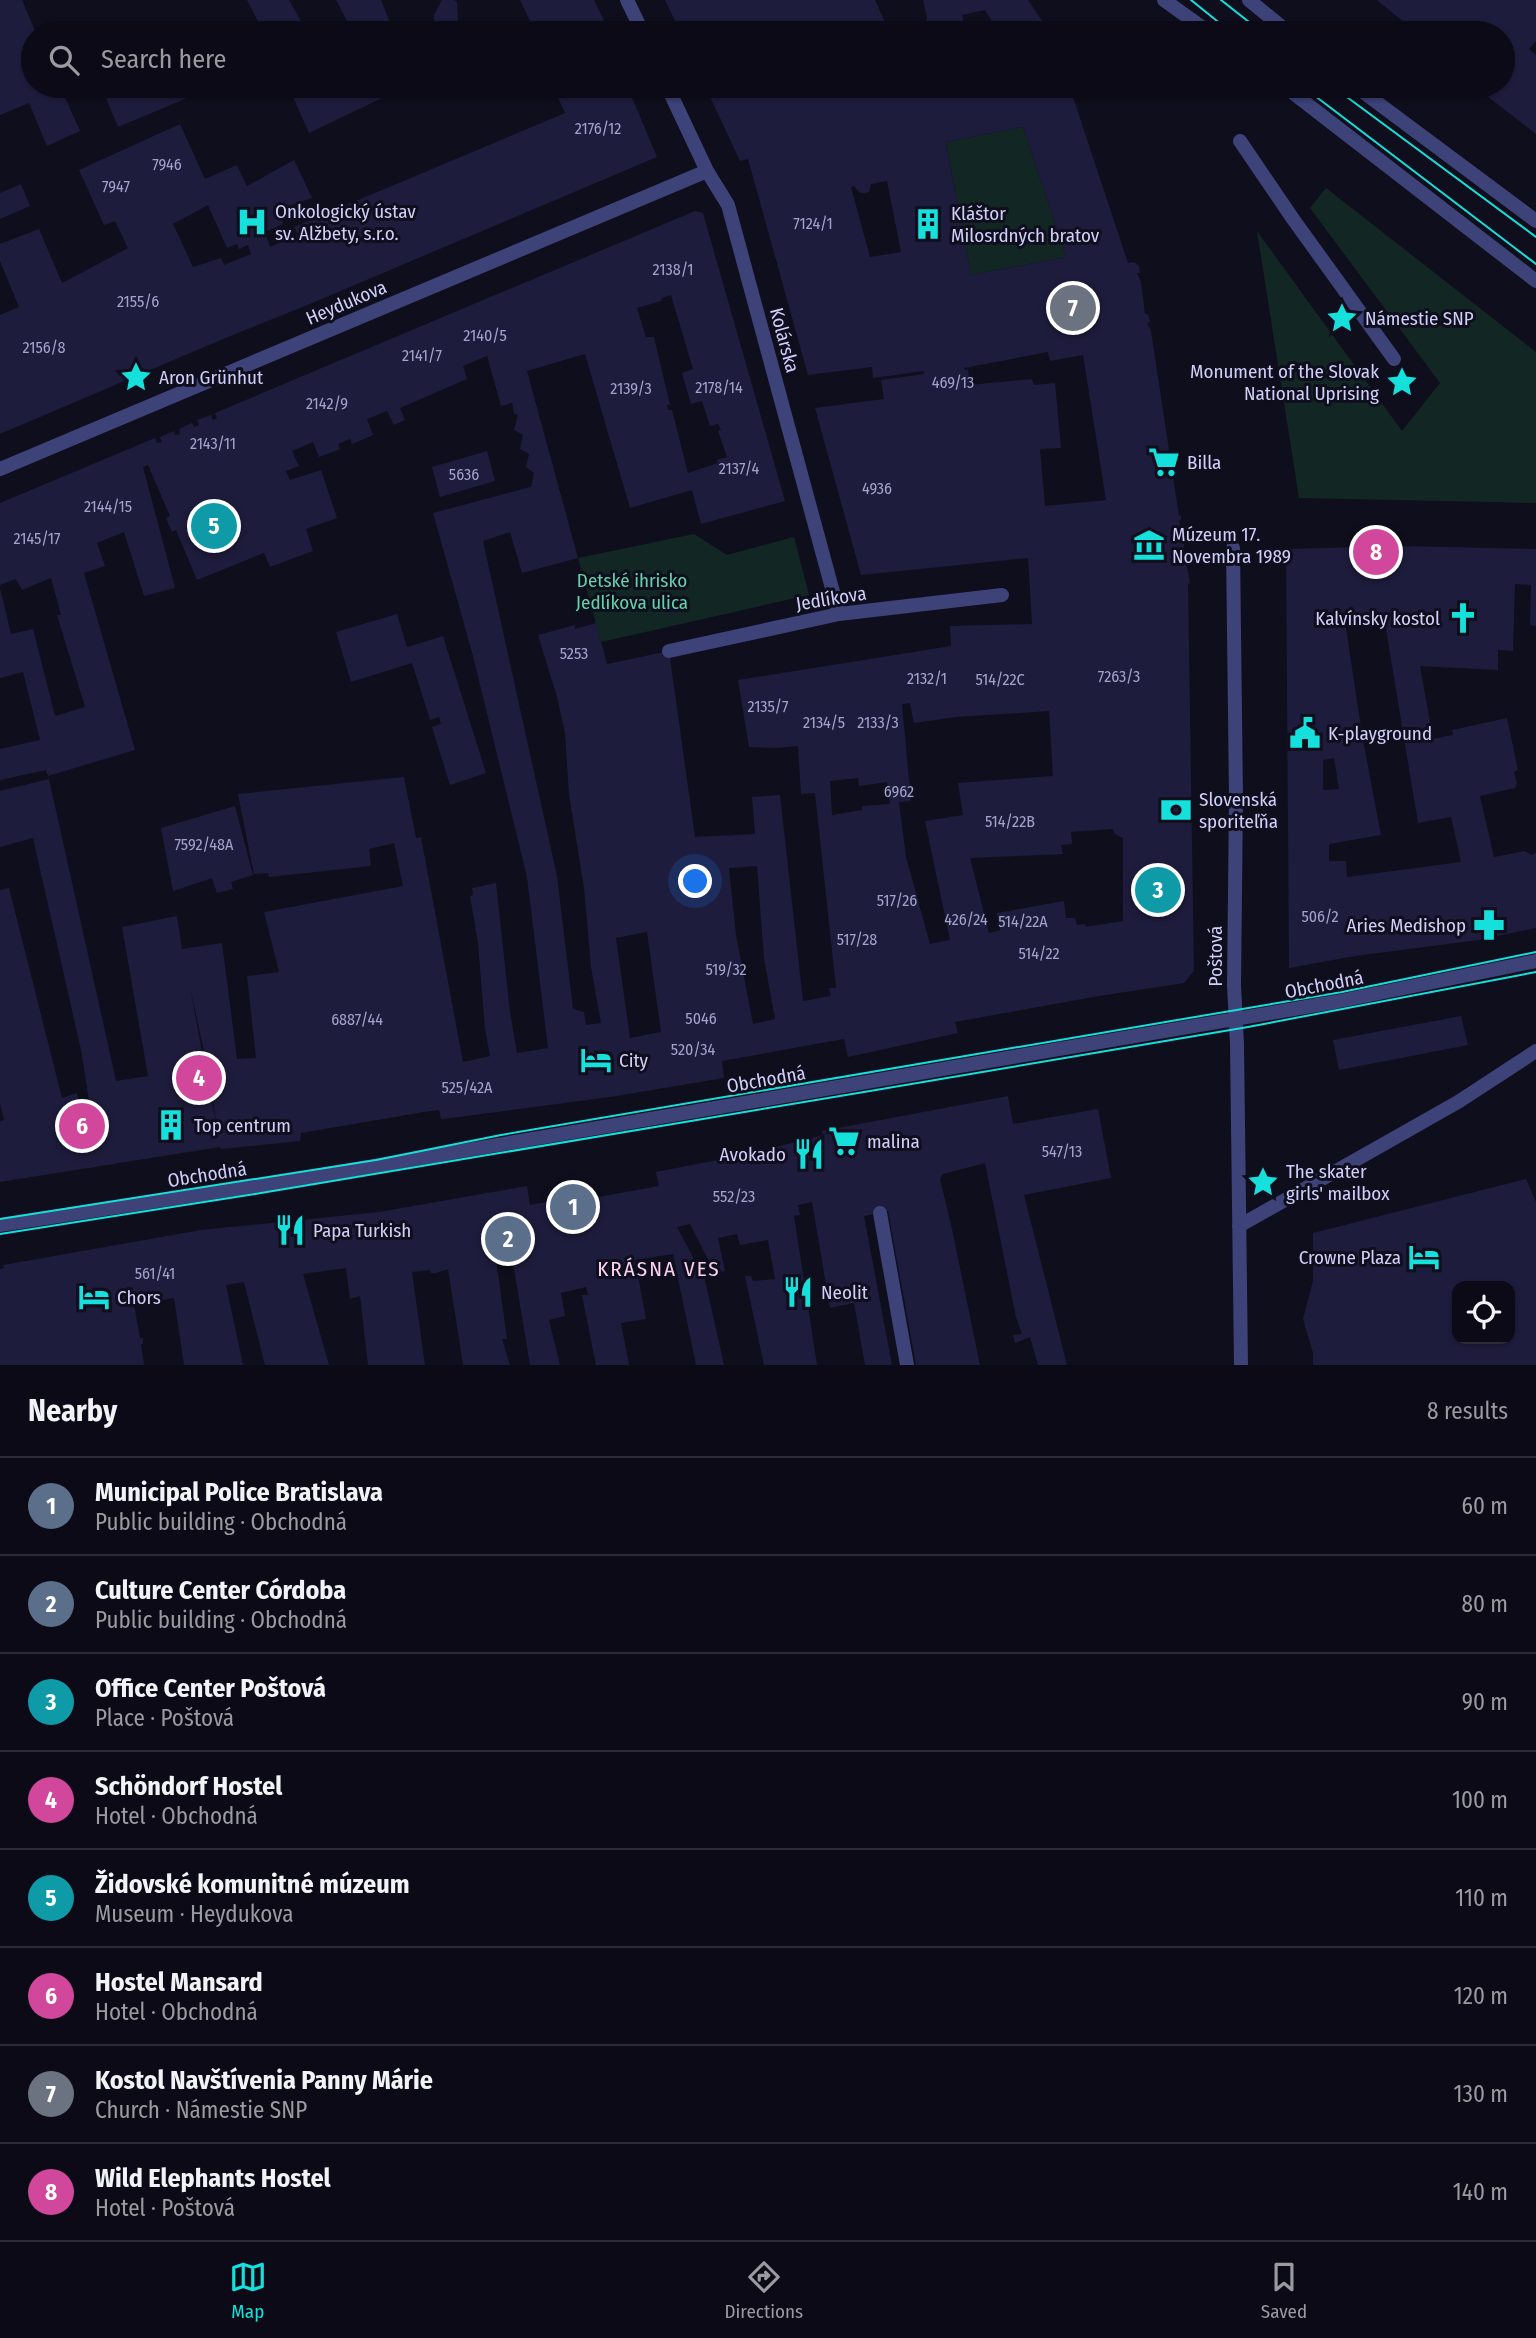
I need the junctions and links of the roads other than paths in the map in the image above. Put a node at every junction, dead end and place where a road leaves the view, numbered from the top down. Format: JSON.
{"nodes":[{"id":1,"x":627,"y":0,"type":"edge"},
{"id":2,"x":1164,"y":0,"type":"edge"},
{"id":3,"x":1249,"y":0,"type":"edge"},
{"id":4,"x":637,"y":21,"type":"edge"},
{"id":5,"x":1193,"y":21,"type":"edge"},
{"id":6,"x":1274,"y":21,"type":"edge"},
{"id":7,"x":673,"y":98,"type":"edge"},
{"id":8,"x":1300,"y":98,"type":"edge"},
{"id":9,"x":1371,"y":98,"type":"edge"},
{"id":10,"x":1240,"y":141,"type":"dead end"},
{"id":11,"x":708,"y":171,"type":"junction"},
{"id":12,"x":1536,"y":221,"type":"edge"},
{"id":13,"x":1536,"y":281,"type":"edge"},
{"id":14,"x":1394,"y":359,"type":"dead end"},
{"id":15,"x":0,"y":469,"type":"edge"},
{"id":16,"x":1233,"y":548,"type":"dead end"},
{"id":17,"x":1002,"y":595,"type":"dead end"},
{"id":18,"x":839,"y":614,"type":"junction"},
{"id":19,"x":669,"y":651,"type":"dead end"},
{"id":20,"x":1536,"y":961,"type":"edge"},
{"id":21,"x":1236,"y":1019,"type":"junction"},
{"id":22,"x":1536,"y":1051,"type":"edge"},
{"id":23,"x":880,"y":1213,"type":"dead end"},
{"id":24,"x":0,"y":1225,"type":"edge"},
{"id":25,"x":1239,"y":1226,"type":"junction"},
{"id":26,"x":907,"y":1365,"type":"edge"},
{"id":27,"x":1241,"y":1365,"type":"edge"}],
"edges":[{"from":1,"to":4,"type":"street"},
{"from":2,"to":5,"type":"street"},
{"from":3,"to":6,"type":"street"},
{"from":7,"to":11,"type":"street","name":"Kolárska"},
{"from":8,"to":13,"type":"street"},
{"from":9,"to":12,"type":"street"},
{"from":10,"to":14,"type":"street"},
{"from":11,"to":15,"type":"street","name":"Heydukova"},
{"from":11,"to":18,"type":"street","name":"Kolárska"},
{"from":16,"to":21,"type":"street","name":"Poštová"},
{"from":17,"to":18,"type":"street","name":"Jedlíkova"},
{"from":18,"to":19,"type":"street","name":"Jedlíkova"},
{"from":20,"to":21,"type":"street","name":"Obchodná"},
{"from":21,"to":24,"type":"street","name":"Obchodná"},
{"from":21,"to":25,"type":"street","name":"Poštová"},
{"from":22,"to":25,"type":"street"},
{"from":23,"to":26,"type":"street"},
{"from":25,"to":27,"type":"street","name":"Poštová"}]}
